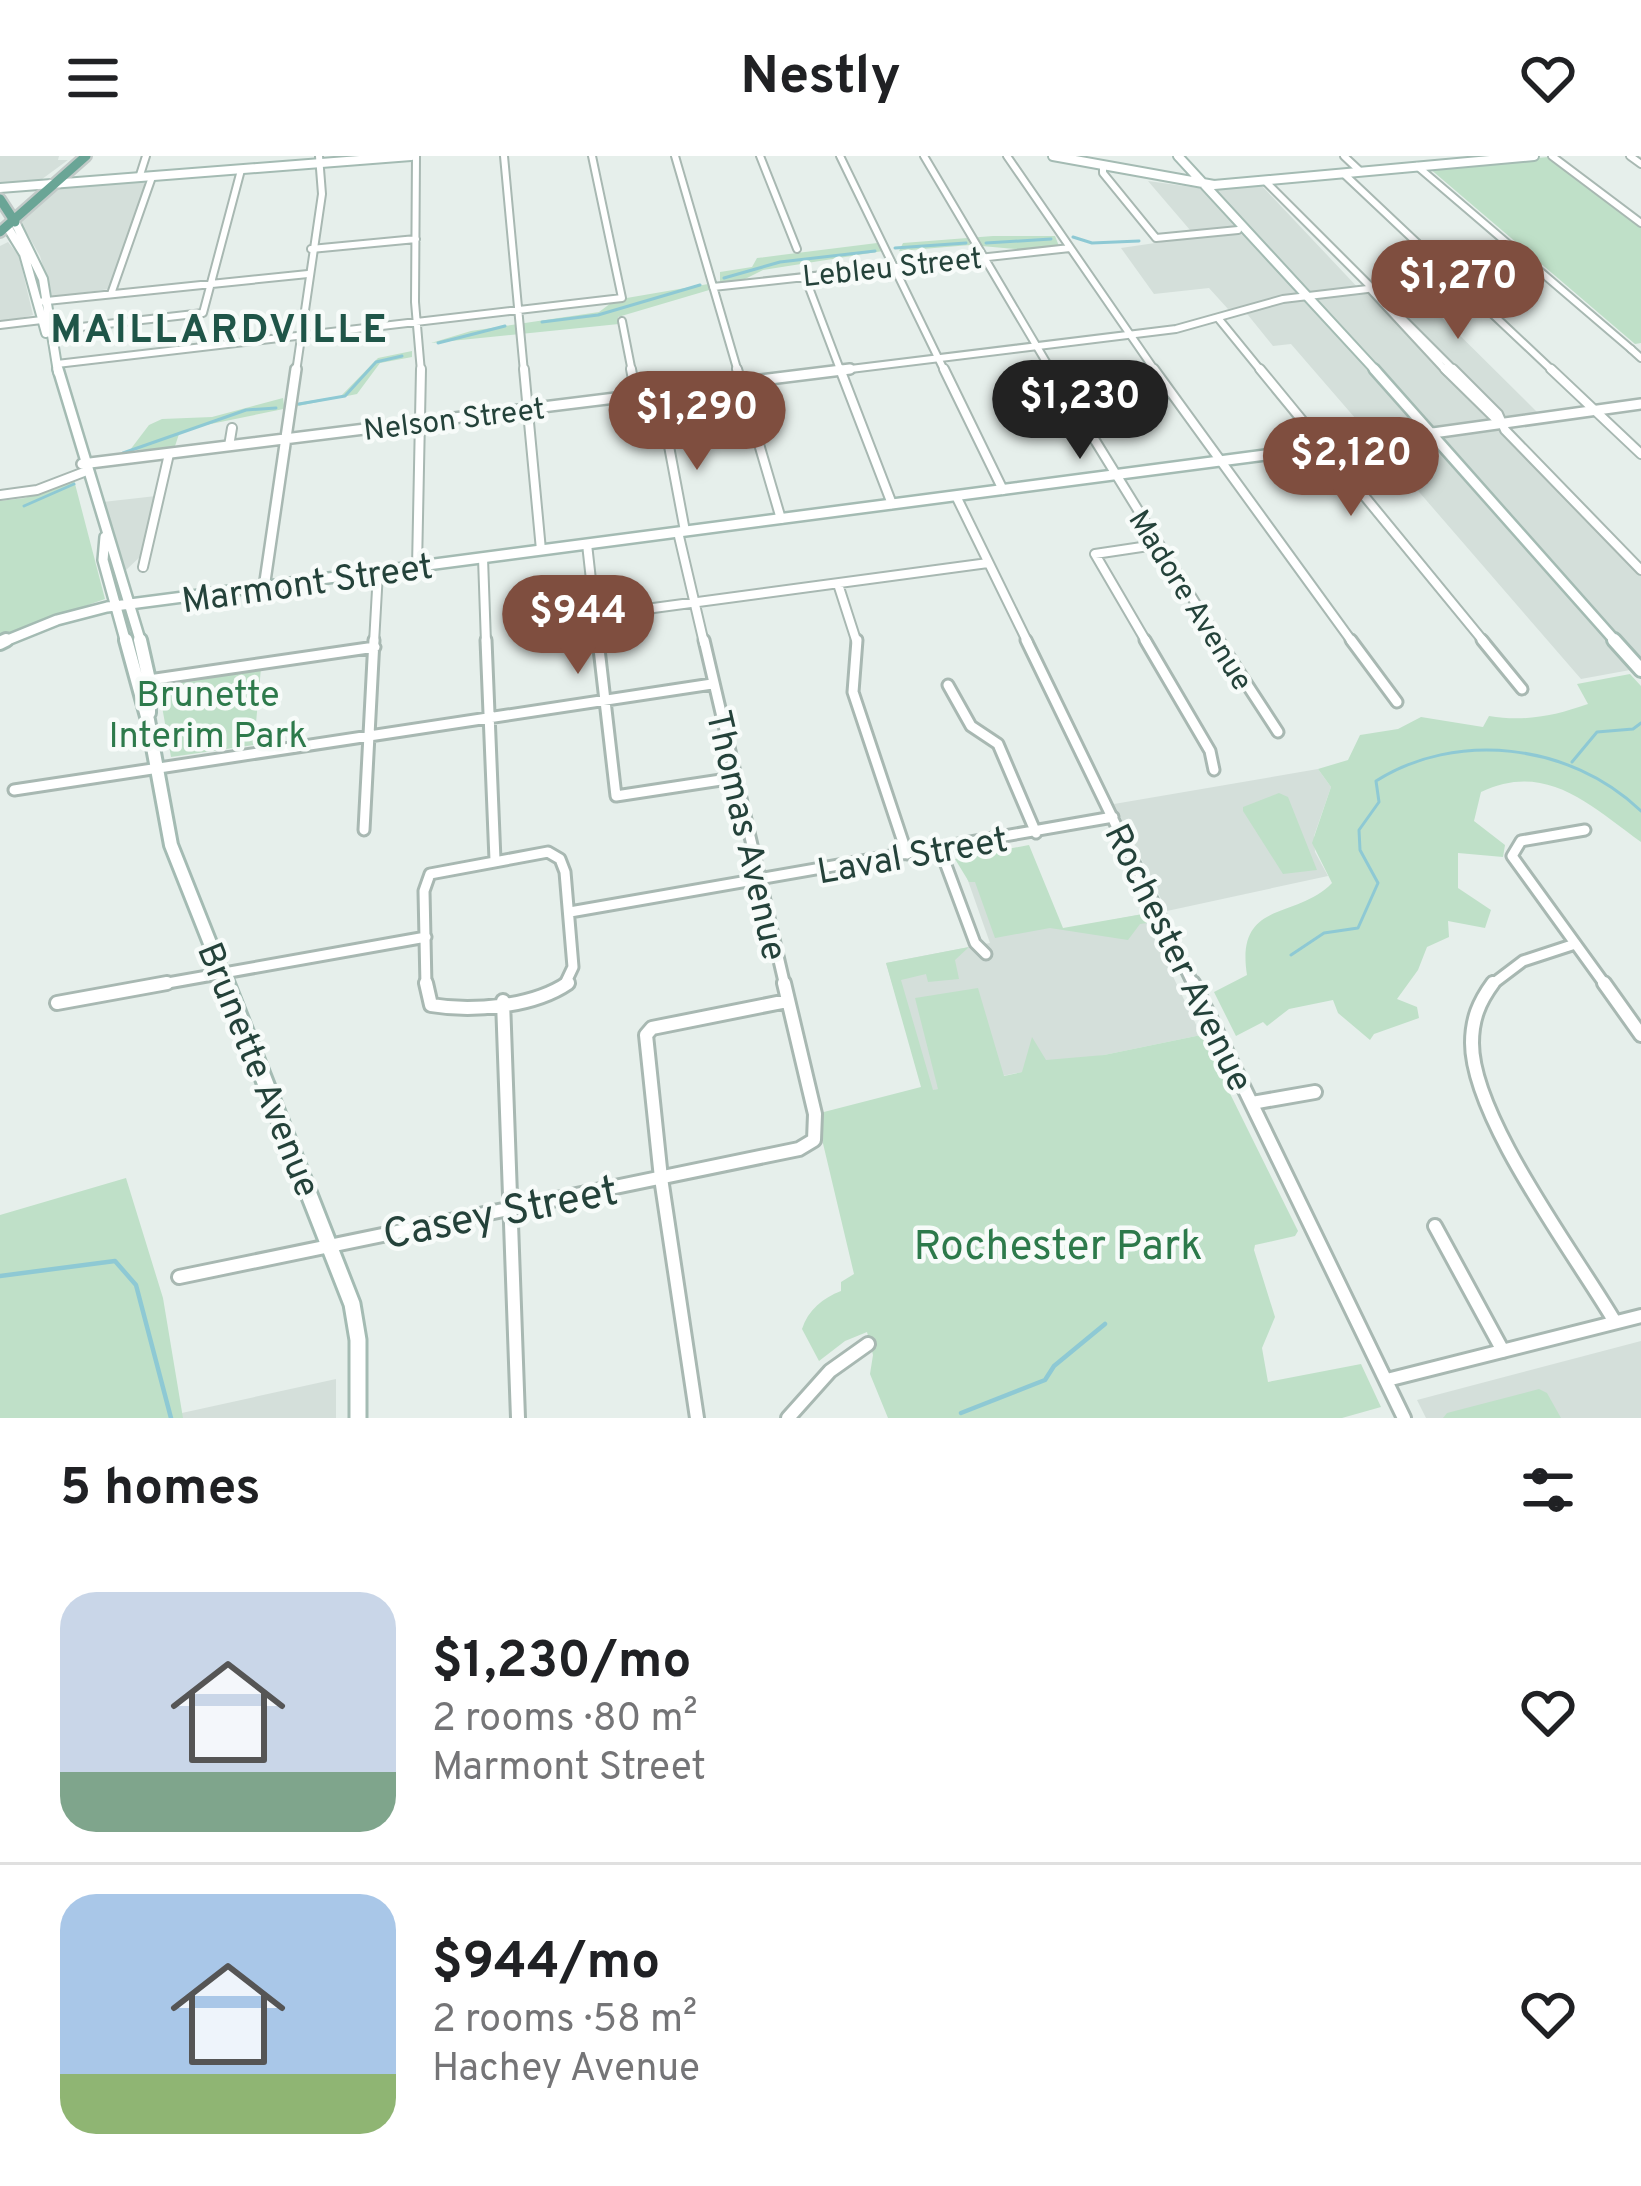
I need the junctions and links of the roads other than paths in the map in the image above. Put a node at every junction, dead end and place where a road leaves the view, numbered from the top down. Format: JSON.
{"nodes":[{"id":1,"x":79,"y":156,"type":"edge"},
{"id":2,"x":146,"y":156,"type":"edge"},
{"id":3,"x":228,"y":156,"type":"edge"},
{"id":4,"x":413,"y":156,"type":"edge"},
{"id":5,"x":504,"y":156,"type":"edge"},
{"id":6,"x":592,"y":156,"type":"edge"},
{"id":7,"x":675,"y":156,"type":"edge"},
{"id":8,"x":760,"y":156,"type":"edge"},
{"id":9,"x":840,"y":156,"type":"edge"},
{"id":10,"x":924,"y":156,"type":"edge"},
{"id":11,"x":1007,"y":156,"type":"edge"},
{"id":12,"x":1053,"y":156,"type":"edge"},
{"id":13,"x":1169,"y":156,"type":"edge"},
{"id":14,"x":1178,"y":156,"type":"edge"},
{"id":15,"x":1344,"y":156,"type":"edge"},
{"id":16,"x":1534,"y":156,"type":"edge"},
{"id":17,"x":1552,"y":156,"type":"edge"},
{"id":18,"x":1630,"y":156,"type":"edge"},
{"id":19,"x":320,"y":160,"type":"edge"},
{"id":20,"x":1641,"y":164,"type":"edge"},
{"id":21,"x":1103,"y":166,"type":"junction"},
{"id":22,"x":1417,"y":166,"type":"junction"},
{"id":23,"x":241,"y":170,"type":"junction"},
{"id":24,"x":225,"y":171,"type":"junction"},
{"id":25,"x":1361,"y":172,"type":"junction"},
{"id":26,"x":1344,"y":174,"type":"junction"},
{"id":27,"x":152,"y":177,"type":"junction"},
{"id":28,"x":139,"y":178,"type":"junction"},
{"id":29,"x":1265,"y":181,"type":"junction"},
{"id":30,"x":1200,"y":184,"type":"junction"},
{"id":31,"x":49,"y":185,"type":"junction"},
{"id":32,"x":0,"y":188,"type":"edge"},
{"id":33,"x":0,"y":199,"type":"edge"},
{"id":34,"x":5,"y":222,"type":"edge"},
{"id":35,"x":1641,"y":223,"type":"edge"},
{"id":36,"x":1243,"y":231,"type":"junction"},
{"id":37,"x":416,"y":239,"type":"junction"},
{"id":38,"x":1070,"y":248,"type":"junction"},
{"id":39,"x":311,"y":249,"type":"junction"},
{"id":40,"x":796,"y":249,"type":"dead end"},
{"id":41,"x":983,"y":257,"type":"junction"},
{"id":42,"x":895,"y":267,"type":"junction"},
{"id":43,"x":1537,"y":268,"type":"junction"},
{"id":44,"x":308,"y":274,"type":"junction"},
{"id":45,"x":805,"y":277,"type":"junction"},
{"id":46,"x":1454,"y":278,"type":"junction"},
{"id":47,"x":211,"y":284,"type":"junction"},
{"id":48,"x":713,"y":287,"type":"junction"},
{"id":49,"x":1372,"y":289,"type":"junction"},
{"id":50,"x":111,"y":294,"type":"junction"},
{"id":51,"x":1303,"y":297,"type":"junction"},
{"id":52,"x":42,"y":302,"type":"junction"},
{"id":53,"x":520,"y":309,"type":"junction"},
{"id":54,"x":1218,"y":319,"type":"junction"},
{"id":55,"x":419,"y":321,"type":"junction"},
{"id":56,"x":622,"y":321,"type":"dead end"},
{"id":57,"x":0,"y":325,"type":"edge"},
{"id":58,"x":47,"y":328,"type":"junction"},
{"id":59,"x":299,"y":335,"type":"junction"},
{"id":60,"x":1131,"y":335,"type":"junction"},
{"id":61,"x":1036,"y":347,"type":"junction"},
{"id":62,"x":1636,"y":349,"type":"edge"},
{"id":63,"x":1641,"y":358,"type":"edge"},
{"id":64,"x":938,"y":359,"type":"junction"},
{"id":65,"x":57,"y":364,"type":"junction"},
{"id":66,"x":841,"y":371,"type":"junction"},
{"id":67,"x":741,"y":383,"type":"junction"},
{"id":68,"x":659,"y":393,"type":"junction"},
{"id":69,"x":636,"y":396,"type":"junction"},
{"id":70,"x":1641,"y":404,"type":"edge"},
{"id":71,"x":529,"y":410,"type":"junction"},
{"id":72,"x":1594,"y":411,"type":"junction"},
{"id":73,"x":420,"y":423,"type":"junction"},
{"id":74,"x":1501,"y":424,"type":"junction"},
{"id":75,"x":232,"y":428,"type":"dead end"},
{"id":76,"x":1429,"y":434,"type":"junction"},
{"id":77,"x":286,"y":440,"type":"junction"},
{"id":78,"x":229,"y":446,"type":"junction"},
{"id":79,"x":1321,"y":448,"type":"junction"},
{"id":80,"x":169,"y":454,"type":"junction"},
{"id":81,"x":1641,"y":454,"type":"edge"},
{"id":82,"x":1217,"y":461,"type":"junction"},
{"id":83,"x":83,"y":468,"type":"junction"},
{"id":84,"x":1113,"y":476,"type":"junction"},
{"id":85,"x":1003,"y":490,"type":"junction"},
{"id":86,"x":0,"y":495,"type":"edge"},
{"id":87,"x":956,"y":496,"type":"junction"},
{"id":88,"x":892,"y":504,"type":"junction"},
{"id":89,"x":781,"y":519,"type":"junction"},
{"id":90,"x":681,"y":532,"type":"junction"},
{"id":91,"x":586,"y":544,"type":"junction"},
{"id":92,"x":1155,"y":544,"type":"junction"},
{"id":93,"x":541,"y":550,"type":"junction"},
{"id":94,"x":483,"y":558,"type":"junction"},
{"id":95,"x":988,"y":563,"type":"junction"},
{"id":96,"x":143,"y":567,"type":"dead end"},
{"id":97,"x":417,"y":567,"type":"junction"},
{"id":98,"x":1641,"y":570,"type":"edge"},
{"id":99,"x":378,"y":572,"type":"junction"},
{"id":100,"x":838,"y":584,"type":"junction"},
{"id":101,"x":264,"y":588,"type":"junction"},
{"id":102,"x":694,"y":602,"type":"junction"},
{"id":103,"x":123,"y":606,"type":"junction"},
{"id":104,"x":594,"y":616,"type":"junction"},
{"id":105,"x":0,"y":644,"type":"edge"},
{"id":106,"x":376,"y":647,"type":"junction"},
{"id":107,"x":1640,"y":669,"type":"edge"},
{"id":108,"x":149,"y":680,"type":"junction"},
{"id":109,"x":712,"y":684,"type":"junction"},
{"id":110,"x":948,"y":685,"type":"dead end"},
{"id":111,"x":1522,"y":689,"type":"dead end"},
{"id":112,"x":604,"y":700,"type":"junction"},
{"id":113,"x":1396,"y":702,"type":"dead end"},
{"id":114,"x":489,"y":718,"type":"junction"},
{"id":115,"x":148,"y":720,"type":"junction"},
{"id":116,"x":1278,"y":732,"type":"dead end"},
{"id":117,"x":370,"y":737,"type":"junction"},
{"id":118,"x":157,"y":769,"type":"junction"},
{"id":119,"x":1214,"y":770,"type":"dead end"},
{"id":120,"x":734,"y":778,"type":"junction"},
{"id":121,"x":14,"y":790,"type":"dead end"},
{"id":122,"x":1113,"y":818,"type":"junction"},
{"id":123,"x":364,"y":830,"type":"dead end"},
{"id":124,"x":1585,"y":830,"type":"dead end"},
{"id":125,"x":1036,"y":833,"type":"junction"},
{"id":126,"x":940,"y":849,"type":"junction"},
{"id":127,"x":907,"y":854,"type":"junction"},
{"id":128,"x":495,"y":860,"type":"junction"},
{"id":129,"x":760,"y":880,"type":"junction"},
{"id":130,"x":570,"y":912,"type":"junction"},
{"id":131,"x":426,"y":937,"type":"junction"},
{"id":132,"x":1574,"y":944,"type":"junction"},
{"id":133,"x":986,"y":954,"type":"dead end"},
{"id":134,"x":222,"y":973,"type":"junction"},
{"id":135,"x":502,"y":1001,"type":"junction"},
{"id":136,"x":787,"y":1001,"type":"junction"},
{"id":137,"x":56,"y":1003,"type":"dead end"},
{"id":138,"x":1641,"y":1035,"type":"edge"},
{"id":139,"x":1315,"y":1092,"type":"dead end"},
{"id":140,"x":1252,"y":1103,"type":"junction"},
{"id":141,"x":816,"y":1137,"type":"joint"},
{"id":142,"x":661,"y":1178,"type":"junction"},
{"id":143,"x":510,"y":1208,"type":"junction"},
{"id":144,"x":1435,"y":1226,"type":"dead end"},
{"id":145,"x":329,"y":1245,"type":"junction"},
{"id":146,"x":179,"y":1276,"type":"dead end"},
{"id":147,"x":1641,"y":1316,"type":"edge"},
{"id":148,"x":1615,"y":1322,"type":"junction"},
{"id":149,"x":868,"y":1344,"type":"dead end"},
{"id":150,"x":1503,"y":1351,"type":"junction"},
{"id":151,"x":1387,"y":1380,"type":"junction"},
{"id":152,"x":358,"y":1418,"type":"edge"},
{"id":153,"x":518,"y":1418,"type":"edge"},
{"id":154,"x":697,"y":1418,"type":"edge"},
{"id":155,"x":788,"y":1418,"type":"edge"},
{"id":156,"x":1404,"y":1418,"type":"edge"}],
"edges":[{"from":1,"to":31,"type":"main road"},
{"from":2,"to":28,"type":"street"},
{"from":3,"to":24,"type":"street"},
{"from":4,"to":19,"type":"main road"},
{"from":4,"to":37,"type":"street"},
{"from":5,"to":53,"type":"street"},
{"from":6,"to":53,"type":"street"},
{"from":7,"to":48,"type":"street"},
{"from":8,"to":40,"type":"street"},
{"from":9,"to":42,"type":"street"},
{"from":10,"to":41,"type":"street","name":"Madore Avenue"},
{"from":11,"to":38,"type":"street"},
{"from":12,"to":21,"type":"main road"},
{"from":13,"to":30,"type":"main road"},
{"from":14,"to":30,"type":"main road"},
{"from":15,"to":25,"type":"street"},
{"from":16,"to":22,"type":"main road"},
{"from":17,"to":35,"type":"street"},
{"from":18,"to":20,"type":"street"},
{"from":19,"to":23,"type":"main road"},
{"from":19,"to":39,"type":"street"},
{"from":21,"to":30,"type":"main road"},
{"from":21,"to":36,"type":"street"},
{"from":22,"to":25,"type":"main road"},
{"from":22,"to":43,"type":"street"},
{"from":23,"to":24,"type":"main road"},
{"from":23,"to":47,"type":"street"},
{"from":24,"to":27,"type":"main road"},
{"from":25,"to":26,"type":"main road"},
{"from":26,"to":29,"type":"main road"},
{"from":26,"to":46,"type":"street"},
{"from":27,"to":28,"type":"main road"},
{"from":27,"to":50,"type":"street"},
{"from":28,"to":31,"type":"main road"},
{"from":29,"to":30,"type":"main road"},
{"from":29,"to":49,"type":"street"},
{"from":30,"to":36,"type":"main road"},
{"from":31,"to":32,"type":"main road"},
{"from":31,"to":34,"type":"main road"},
{"from":33,"to":34,"type":"main road","name":"Brunette Avenue"},
{"from":34,"to":52,"type":"main road","name":"Brunette Avenue"},
{"from":36,"to":51,"type":"main road"},
{"from":37,"to":39,"type":"street"},
{"from":37,"to":55,"type":"street"},
{"from":38,"to":41,"type":"street","name":"Lebleu Street"},
{"from":38,"to":60,"type":"street"},
{"from":39,"to":44,"type":"street"},
{"from":41,"to":42,"type":"street","name":"Lebleu Street"},
{"from":41,"to":61,"type":"street","name":"Madore Avenue"},
{"from":42,"to":45,"type":"street","name":"Lebleu Street"},
{"from":42,"to":64,"type":"street"},
{"from":43,"to":46,"type":"street","name":"Nelson Street"},
{"from":43,"to":62,"type":"street"},
{"from":44,"to":47,"type":"street"},
{"from":44,"to":59,"type":"street"},
{"from":45,"to":48,"type":"street","name":"Lebleu Street"},
{"from":45,"to":66,"type":"street"},
{"from":46,"to":49,"type":"street","name":"Nelson Street"},
{"from":46,"to":72,"type":"street"},
{"from":47,"to":50,"type":"street"},
{"from":47,"to":58,"type":"street"},
{"from":48,"to":67,"type":"street"},
{"from":49,"to":51,"type":"street","name":"Nelson Street"},
{"from":49,"to":74,"type":"street"},
{"from":50,"to":52,"type":"street"},
{"from":51,"to":54,"type":"street","name":"Nelson Street"},
{"from":51,"to":76,"type":"main road"},
{"from":52,"to":58,"type":"main road","name":"Brunette Avenue"},
{"from":53,"to":55,"type":"street"},
{"from":53,"to":71,"type":"street"},
{"from":54,"to":60,"type":"street","name":"Nelson Street"},
{"from":54,"to":79,"type":"street"},
{"from":55,"to":59,"type":"street"},
{"from":55,"to":73,"type":"street"},
{"from":56,"to":69,"type":"street"},
{"from":57,"to":58,"type":"street"},
{"from":58,"to":65,"type":"main road","name":"Brunette Avenue"},
{"from":59,"to":65,"type":"street"},
{"from":59,"to":77,"type":"street"},
{"from":60,"to":61,"type":"street","name":"Nelson Street"},
{"from":60,"to":82,"type":"street"},
{"from":61,"to":64,"type":"street","name":"Nelson Street"},
{"from":61,"to":84,"type":"street","name":"Madore Avenue"},
{"from":62,"to":63,"type":"street"},
{"from":64,"to":66,"type":"street","name":"Nelson Street"},
{"from":64,"to":85,"type":"street"},
{"from":65,"to":83,"type":"main road","name":"Brunette Avenue"},
{"from":66,"to":67,"type":"street","name":"Nelson Street"},
{"from":66,"to":88,"type":"street"},
{"from":67,"to":68,"type":"street","name":"Nelson Street"},
{"from":67,"to":89,"type":"street"},
{"from":68,"to":69,"type":"street","name":"Nelson Street"},
{"from":68,"to":90,"type":"street","name":"Thomas Avenue"},
{"from":69,"to":71,"type":"street","name":"Nelson Street"},
{"from":70,"to":72,"type":"street","name":"Marmont Street"},
{"from":71,"to":73,"type":"street","name":"Nelson Street"},
{"from":71,"to":93,"type":"street"},
{"from":72,"to":74,"type":"street","name":"Marmont Street"},
{"from":72,"to":81,"type":"street"},
{"from":73,"to":77,"type":"street","name":"Nelson Street"},
{"from":73,"to":97,"type":"street"},
{"from":74,"to":76,"type":"street","name":"Marmont Street"},
{"from":74,"to":98,"type":"street"},
{"from":75,"to":78,"type":"street"},
{"from":76,"to":79,"type":"main road","name":"Marmont Street"},
{"from":76,"to":107,"type":"main road"},
{"from":77,"to":78,"type":"street","name":"Nelson Street"},
{"from":77,"to":101,"type":"street"},
{"from":78,"to":80,"type":"street","name":"Nelson Street"},
{"from":79,"to":82,"type":"main road","name":"Marmont Street"},
{"from":79,"to":111,"type":"street"},
{"from":80,"to":83,"type":"street","name":"Nelson Street"},
{"from":80,"to":96,"type":"street"},
{"from":82,"to":84,"type":"main road","name":"Marmont Street"},
{"from":82,"to":113,"type":"street"},
{"from":83,"to":86,"type":"street","name":"Nelson Street"},
{"from":83,"to":103,"type":"main road","name":"Brunette Avenue"},
{"from":84,"to":85,"type":"main road","name":"Marmont Street"},
{"from":84,"to":92,"type":"street","name":"Madore Avenue"},
{"from":85,"to":87,"type":"main road","name":"Marmont Street"},
{"from":87,"to":88,"type":"main road","name":"Marmont Street"},
{"from":87,"to":95,"type":"street","name":"Rochester Avenue"},
{"from":88,"to":89,"type":"main road","name":"Marmont Street"},
{"from":89,"to":90,"type":"main road","name":"Marmont Street"},
{"from":90,"to":91,"type":"main road","name":"Marmont Street"},
{"from":90,"to":102,"type":"street","name":"Thomas Avenue"},
{"from":91,"to":93,"type":"main road","name":"Marmont Street"},
{"from":91,"to":104,"type":"street"},
{"from":92,"to":116,"type":"street","name":"Madore Avenue"},
{"from":92,"to":119,"type":"street"},
{"from":93,"to":94,"type":"main road","name":"Marmont Street"},
{"from":94,"to":97,"type":"main road","name":"Marmont Street"},
{"from":94,"to":114,"type":"street"},
{"from":95,"to":100,"type":"street"},
{"from":95,"to":122,"type":"street","name":"Rochester Avenue"},
{"from":97,"to":99,"type":"main road","name":"Marmont Street"},
{"from":99,"to":101,"type":"main road","name":"Marmont Street"},
{"from":99,"to":106,"type":"street"},
{"from":100,"to":102,"type":"street"},
{"from":100,"to":127,"type":"street"},
{"from":101,"to":103,"type":"main road","name":"Marmont Street"},
{"from":102,"to":104,"type":"street"},
{"from":102,"to":109,"type":"street","name":"Thomas Avenue"},
{"from":103,"to":105,"type":"main road","name":"Marmont Street"},
{"from":103,"to":108,"type":"main road","name":"Brunette Avenue"},
{"from":103,"to":115,"type":"main road","name":"Brunette Avenue"},
{"from":104,"to":112,"type":"street"},
{"from":106,"to":108,"type":"street"},
{"from":106,"to":117,"type":"street"},
{"from":108,"to":115,"type":"main road","name":"Brunette Avenue"},
{"from":109,"to":112,"type":"street"},
{"from":109,"to":120,"type":"street","name":"Thomas Avenue"},
{"from":110,"to":125,"type":"street"},
{"from":112,"to":114,"type":"street"},
{"from":112,"to":120,"type":"street"},
{"from":114,"to":117,"type":"street"},
{"from":114,"to":128,"type":"street"},
{"from":115,"to":118,"type":"main road","name":"Brunette Avenue"},
{"from":117,"to":118,"type":"street"},
{"from":117,"to":123,"type":"street"},
{"from":118,"to":121,"type":"street"},
{"from":118,"to":134,"type":"main road","name":"Brunette Avenue"},
{"from":120,"to":129,"type":"street","name":"Thomas Avenue"},
{"from":122,"to":125,"type":"street","name":"Laval Street"},
{"from":122,"to":140,"type":"street","name":"Rochester Avenue"},
{"from":124,"to":132,"type":"street"},
{"from":125,"to":126,"type":"street","name":"Laval Street"},
{"from":126,"to":127,"type":"street","name":"Laval Street"},
{"from":126,"to":133,"type":"street"},
{"from":127,"to":129,"type":"street","name":"Laval Street"},
{"from":128,"to":130,"type":"street"},
{"from":128,"to":131,"type":"street"},
{"from":129,"to":130,"type":"street","name":"Laval Street"},
{"from":129,"to":136,"type":"street","name":"Thomas Avenue"},
{"from":130,"to":135,"type":"street"},
{"from":131,"to":134,"type":"street"},
{"from":131,"to":135,"type":"street"},
{"from":132,"to":138,"type":"street"},
{"from":132,"to":148,"type":"street"},
{"from":134,"to":137,"type":"street"},
{"from":134,"to":145,"type":"main road","name":"Brunette Avenue"},
{"from":135,"to":143,"type":"street"},
{"from":136,"to":141,"type":"street","name":"Thomas Avenue"},
{"from":136,"to":142,"type":"street"},
{"from":139,"to":140,"type":"street"},
{"from":140,"to":151,"type":"street","name":"Rochester Avenue"},
{"from":141,"to":142,"type":"street","name":"Casey Street"},
{"from":142,"to":143,"type":"street","name":"Casey Street"},
{"from":142,"to":154,"type":"street"},
{"from":143,"to":145,"type":"street","name":"Casey Street"},
{"from":143,"to":153,"type":"street"},
{"from":144,"to":150,"type":"street"},
{"from":145,"to":146,"type":"street","name":"Casey Street"},
{"from":145,"to":152,"type":"main road","name":"Brunette Avenue"},
{"from":147,"to":148,"type":"street"},
{"from":148,"to":150,"type":"street"},
{"from":149,"to":155,"type":"street"},
{"from":150,"to":151,"type":"street"},
{"from":151,"to":156,"type":"street","name":"Rochester Avenue"}]}
